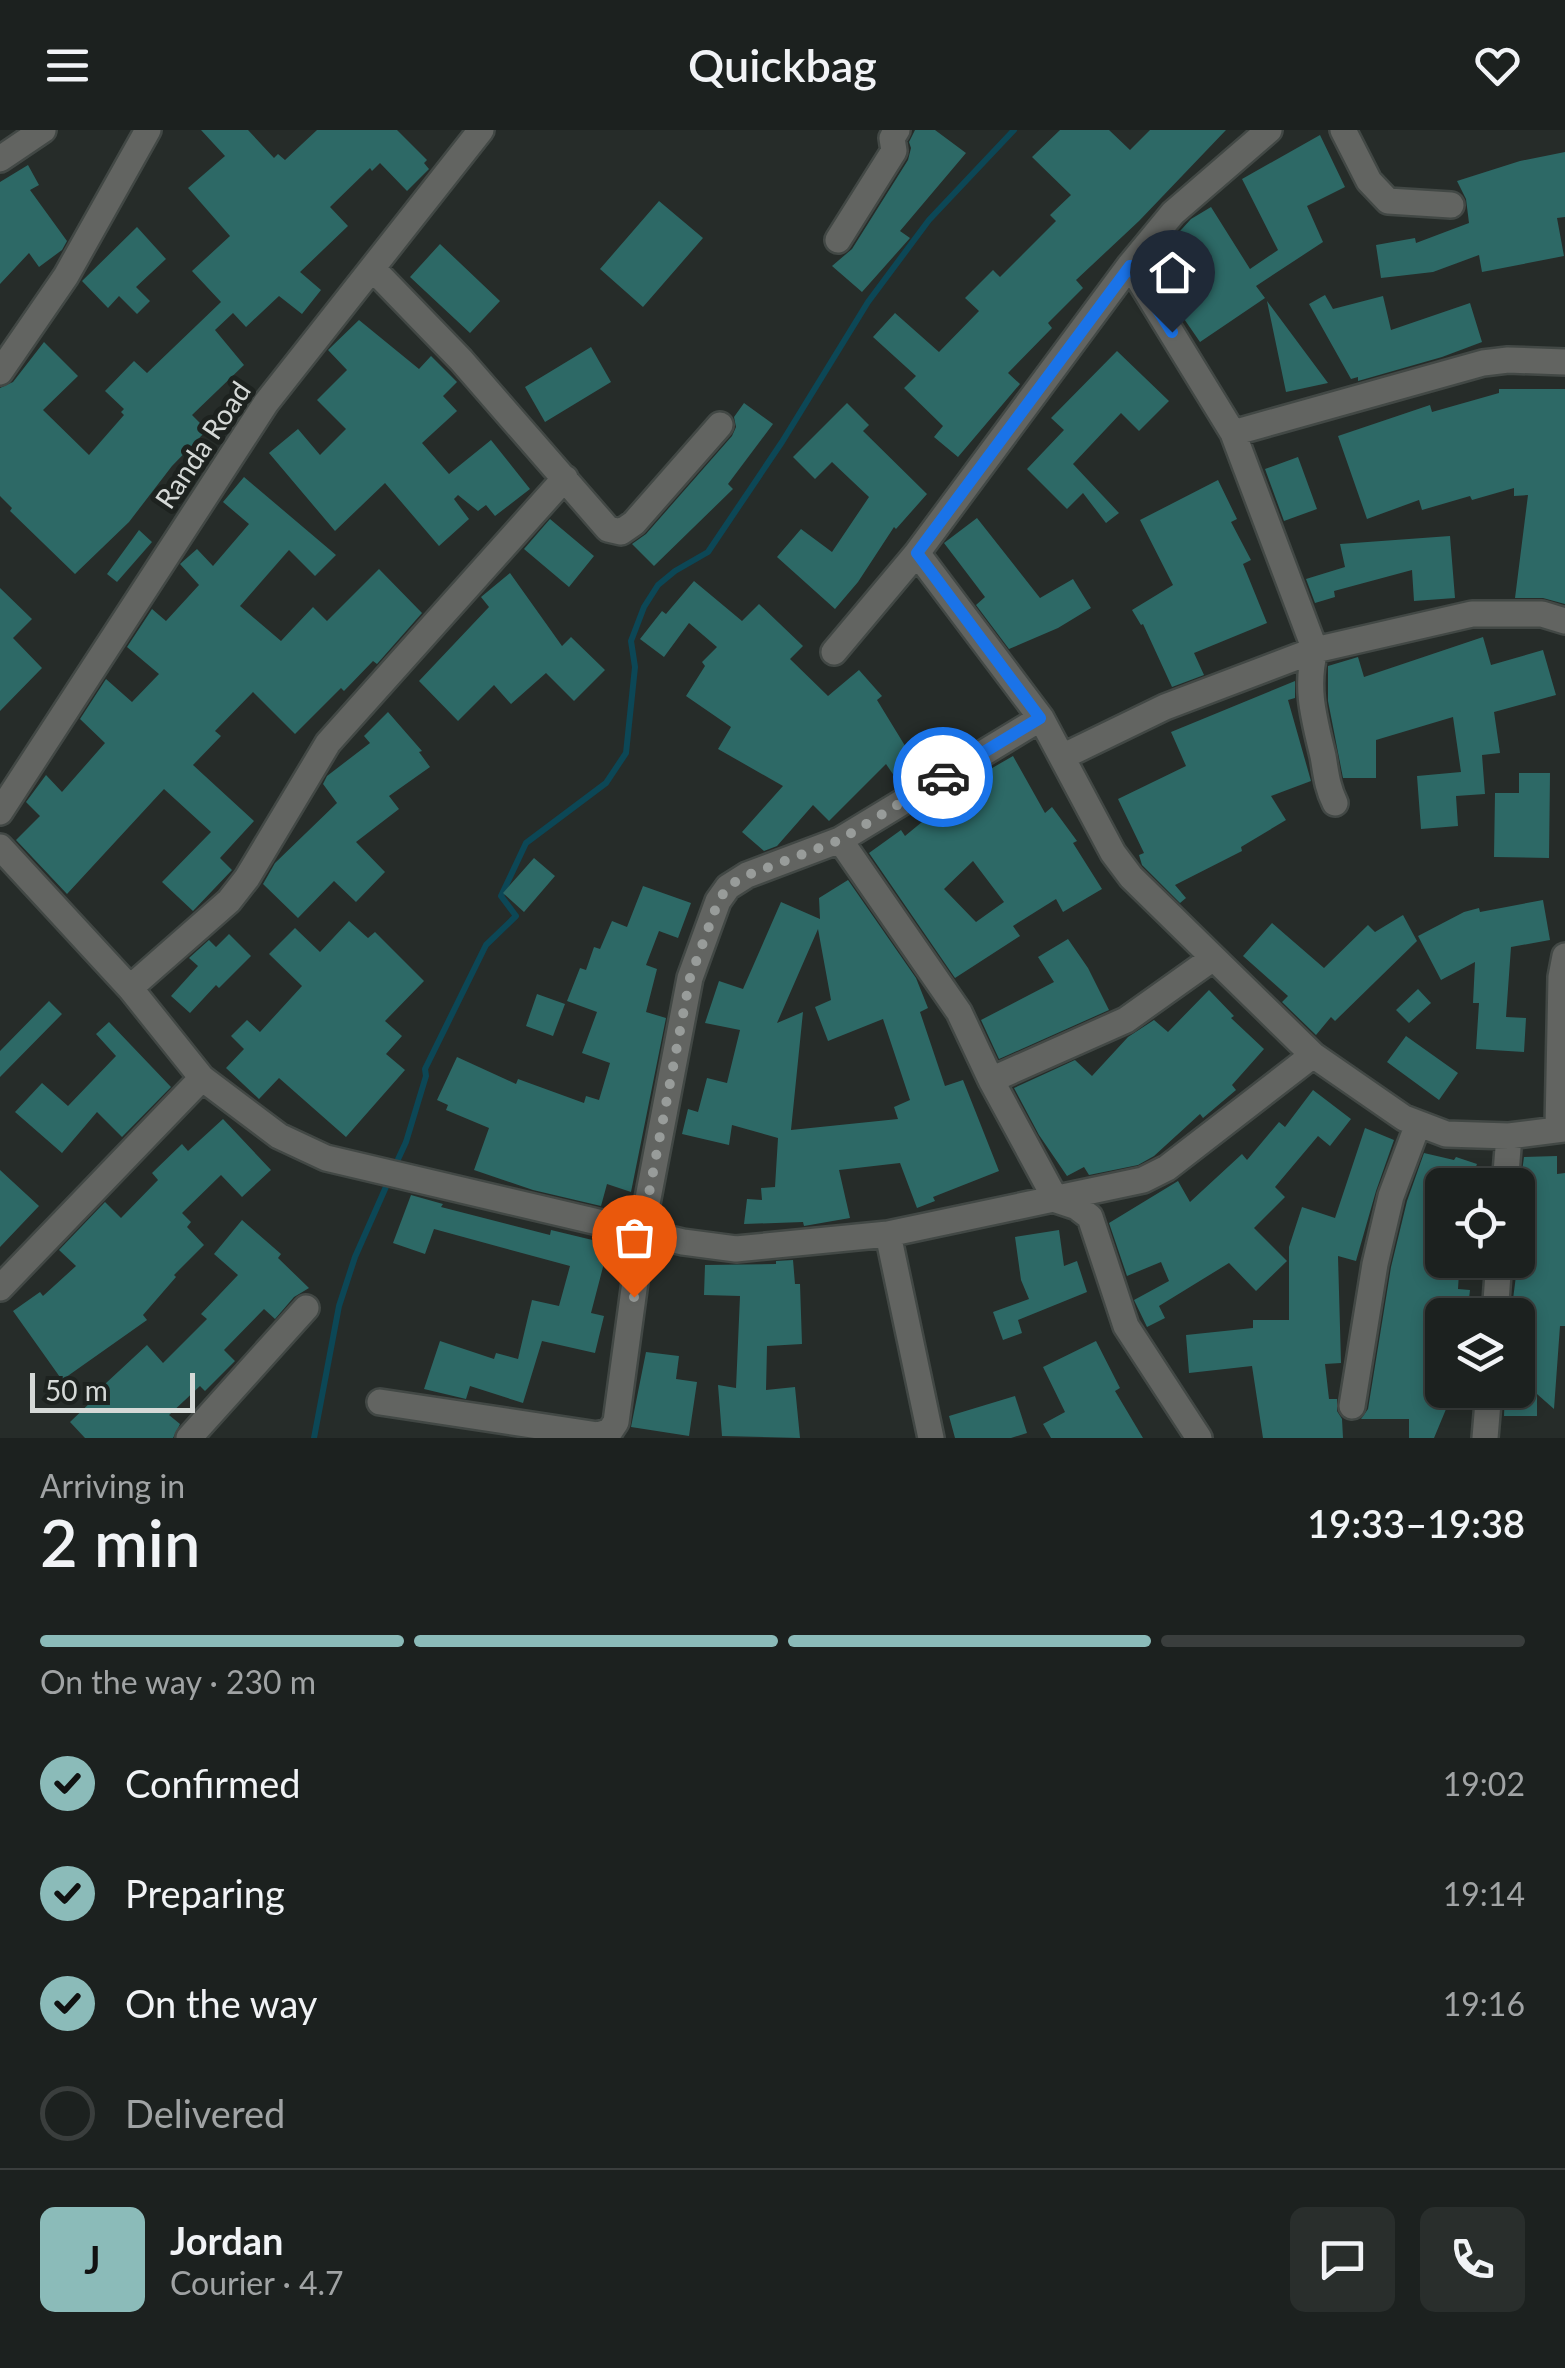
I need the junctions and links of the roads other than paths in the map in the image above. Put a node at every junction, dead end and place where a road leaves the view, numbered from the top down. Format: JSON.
{"nodes":[{"id":1,"x":42,"y":130,"type":"edge"},
{"id":2,"x":140,"y":130,"type":"edge"},
{"id":3,"x":481,"y":130,"type":"edge"},
{"id":4,"x":897,"y":130,"type":"edge"},
{"id":5,"x":1268,"y":130,"type":"edge"},
{"id":6,"x":1342,"y":130,"type":"edge"},
{"id":7,"x":0,"y":159,"type":"edge"},
{"id":8,"x":1451,"y":205,"type":"dead end"},
{"id":9,"x":838,"y":240,"type":"dead end"},
{"id":10,"x":1130,"y":266,"type":"junction"},
{"id":11,"x":373,"y":268,"type":"junction"},
{"id":12,"x":1565,"y":362,"type":"edge"},
{"id":13,"x":0,"y":372,"type":"edge"},
{"id":14,"x":720,"y":425,"type":"dead end"},
{"id":15,"x":1234,"y":433,"type":"junction"},
{"id":16,"x":564,"y":478,"type":"junction"},
{"id":17,"x":917,"y":553,"type":"junction"},
{"id":18,"x":1565,"y":621,"type":"edge"},
{"id":19,"x":1315,"y":650,"type":"junction"},
{"id":20,"x":834,"y":652,"type":"dead end"},
{"id":21,"x":1040,"y":718,"type":"junction"},
{"id":22,"x":1062,"y":757,"type":"junction"},
{"id":23,"x":1335,"y":803,"type":"dead end"},
{"id":24,"x":0,"y":812,"type":"edge"},
{"id":25,"x":840,"y":840,"type":"junction"},
{"id":26,"x":0,"y":847,"type":"edge"},
{"id":27,"x":1565,"y":956,"type":"edge"},
{"id":28,"x":1213,"y":958,"type":"junction"},
{"id":29,"x":130,"y":988,"type":"junction"},
{"id":30,"x":1313,"y":1055,"type":"junction"},
{"id":31,"x":202,"y":1078,"type":"junction"},
{"id":32,"x":991,"y":1080,"type":"junction"},
{"id":33,"x":1418,"y":1124,"type":"junction"},
{"id":34,"x":1562,"y":1128,"type":"edge"},
{"id":35,"x":1509,"y":1136,"type":"junction"},
{"id":36,"x":1506,"y":1168,"type":"edge"},
{"id":37,"x":1056,"y":1200,"type":"junction"},
{"id":38,"x":642,"y":1230,"type":"junction"},
{"id":39,"x":888,"y":1234,"type":"junction"},
{"id":40,"x":0,"y":1288,"type":"edge"},
{"id":41,"x":306,"y":1308,"type":"dead end"},
{"id":42,"x":380,"y":1402,"type":"dead end"},
{"id":43,"x":1352,"y":1406,"type":"dead end"},
{"id":44,"x":1488,"y":1408,"type":"edge"},
{"id":45,"x":188,"y":1438,"type":"edge"},
{"id":46,"x":932,"y":1438,"type":"edge"},
{"id":47,"x":1199,"y":1438,"type":"edge"},
{"id":48,"x":1485,"y":1438,"type":"edge"}],
"edges":[{"from":1,"to":7,"type":"street"},
{"from":2,"to":13,"type":"street"},
{"from":3,"to":11,"type":"street","name":"Randa Road"},
{"from":4,"to":9,"type":"street"},
{"from":5,"to":10,"type":"street"},
{"from":6,"to":8,"type":"street"},
{"from":10,"to":15,"type":"street"},
{"from":10,"to":17,"type":"street"},
{"from":11,"to":16,"type":"street"},
{"from":11,"to":24,"type":"street","name":"Randa Road"},
{"from":12,"to":15,"type":"street"},
{"from":14,"to":16,"type":"street"},
{"from":15,"to":19,"type":"street"},
{"from":16,"to":29,"type":"street"},
{"from":17,"to":20,"type":"street"},
{"from":17,"to":21,"type":"street"},
{"from":18,"to":19,"type":"street"},
{"from":19,"to":22,"type":"street"},
{"from":19,"to":23,"type":"street"},
{"from":21,"to":22,"type":"street"},
{"from":21,"to":25,"type":"street"},
{"from":22,"to":28,"type":"street"},
{"from":25,"to":32,"type":"street"},
{"from":25,"to":38,"type":"street"},
{"from":26,"to":29,"type":"street"},
{"from":27,"to":34,"type":"street"},
{"from":28,"to":30,"type":"street"},
{"from":28,"to":32,"type":"street"},
{"from":29,"to":31,"type":"street"},
{"from":30,"to":33,"type":"street"},
{"from":30,"to":37,"type":"street"},
{"from":31,"to":38,"type":"street"},
{"from":31,"to":40,"type":"street"},
{"from":32,"to":37,"type":"street"},
{"from":33,"to":35,"type":"street"},
{"from":33,"to":43,"type":"street"},
{"from":34,"to":35,"type":"street"},
{"from":35,"to":36,"type":"street"},
{"from":37,"to":39,"type":"street"},
{"from":37,"to":47,"type":"street"},
{"from":38,"to":39,"type":"street"},
{"from":38,"to":42,"type":"street"},
{"from":39,"to":46,"type":"street"},
{"from":41,"to":45,"type":"street"},
{"from":44,"to":48,"type":"street"}]}
